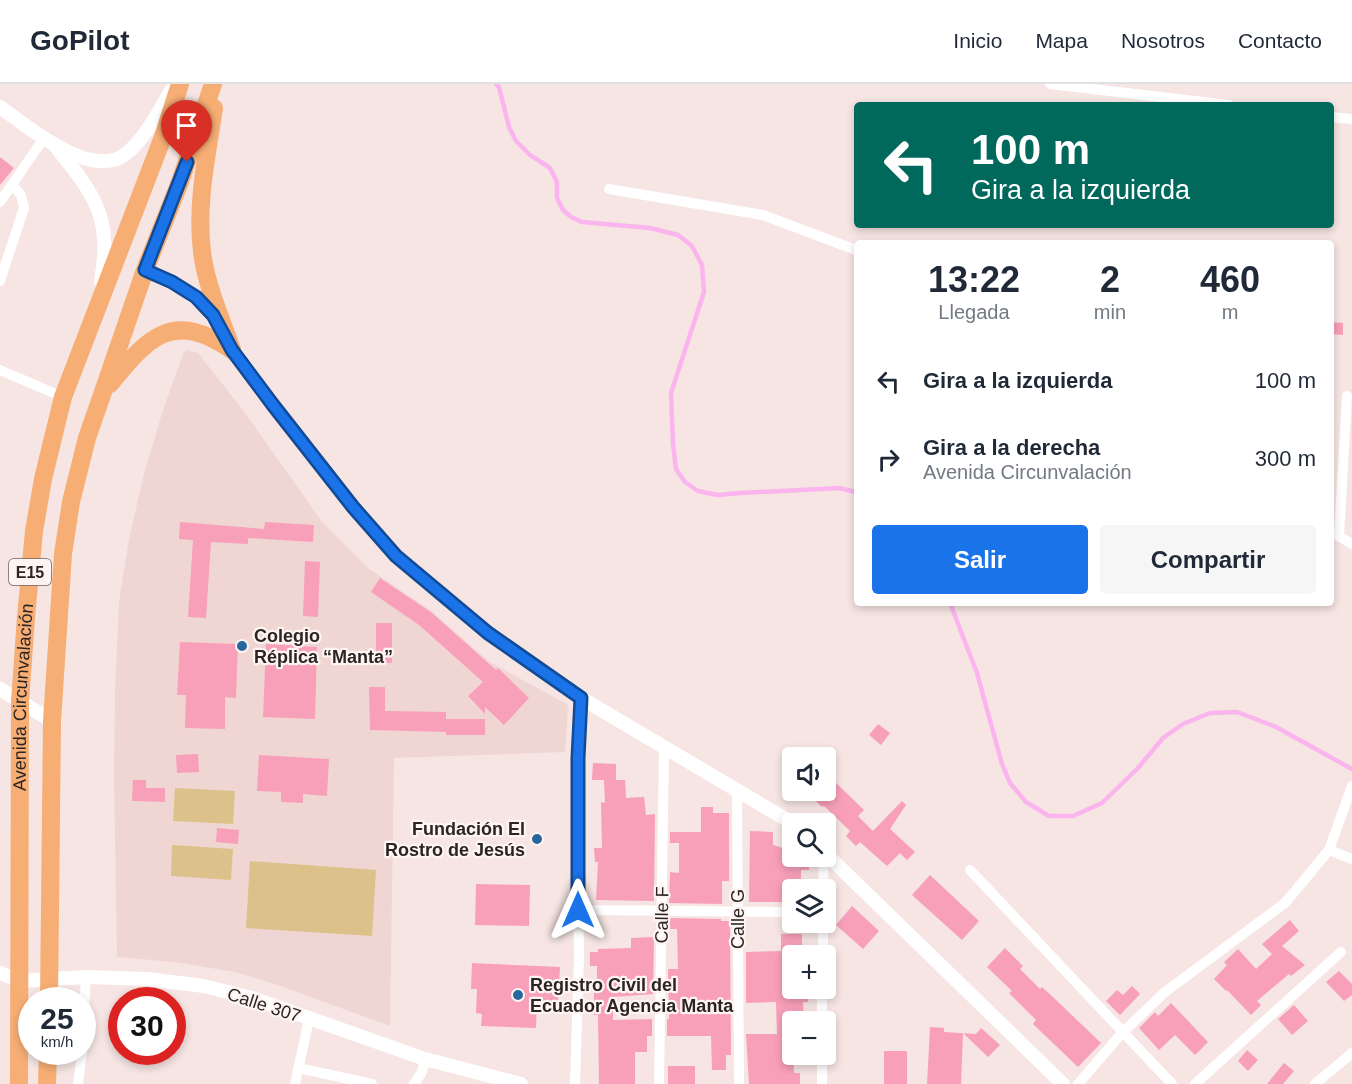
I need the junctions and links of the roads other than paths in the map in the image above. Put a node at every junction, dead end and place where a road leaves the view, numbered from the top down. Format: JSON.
{"nodes":[{"id":1,"x":175,"y":84,"type":"edge"},
{"id":2,"x":180,"y":84,"type":"edge"},
{"id":3,"x":215,"y":84,"type":"edge"},
{"id":4,"x":1050,"y":84,"type":"edge"},
{"id":5,"x":1203,"y":102,"type":"edge"},
{"id":6,"x":0,"y":107,"type":"edge"},
{"id":7,"x":1334,"y":117,"type":"edge"},
{"id":8,"x":1352,"y":119,"type":"edge"},
{"id":9,"x":50,"y":142,"type":"junction"},
{"id":10,"x":12,"y":185,"type":"junction"},
{"id":11,"x":609,"y":189,"type":"dead end"},
{"id":12,"x":0,"y":202,"type":"edge"},
{"id":13,"x":854,"y":249,"type":"edge"},
{"id":14,"x":145,"y":270,"type":"junction"},
{"id":15,"x":0,"y":281,"type":"edge"},
{"id":16,"x":97,"y":305,"type":"junction"},
{"id":17,"x":232,"y":350,"type":"junction"},
{"id":18,"x":0,"y":370,"type":"edge"},
{"id":19,"x":103,"y":392,"type":"junction"},
{"id":20,"x":1347,"y":396,"type":"dead end"},
{"id":21,"x":63,"y":397,"type":"junction"},
{"id":22,"x":1335,"y":533,"type":"edge"},
{"id":23,"x":1352,"y":544,"type":"edge"},
{"id":24,"x":0,"y":689,"type":"edge"},
{"id":25,"x":581,"y":698,"type":"junction"},
{"id":26,"x":20,"y":702,"type":"junction"},
{"id":27,"x":52,"y":722,"type":"junction"},
{"id":28,"x":664,"y":747,"type":"junction"},
{"id":29,"x":1352,"y":787,"type":"edge"},
{"id":30,"x":737,"y":790,"type":"junction"},
{"id":31,"x":782,"y":817,"type":"edge"},
{"id":32,"x":1329,"y":850,"type":"junction"},
{"id":33,"x":1352,"y":859,"type":"edge"},
{"id":34,"x":836,"y":866,"type":"edge"},
{"id":35,"x":970,"y":870,"type":"dead end"},
{"id":36,"x":578,"y":910,"type":"junction"},
{"id":37,"x":663,"y":911,"type":"junction"},
{"id":38,"x":738,"y":912,"type":"junction"},
{"id":39,"x":782,"y":912,"type":"edge"},
{"id":40,"x":1341,"y":952,"type":"dead end"},
{"id":41,"x":0,"y":973,"type":"edge"},
{"id":42,"x":86,"y":977,"type":"junction"},
{"id":43,"x":49,"y":979,"type":"junction"},
{"id":44,"x":19,"y":981,"type":"junction"},
{"id":45,"x":49,"y":987,"type":"edge"},
{"id":46,"x":85,"y":987,"type":"edge"},
{"id":47,"x":309,"y":1019,"type":"junction"},
{"id":48,"x":1122,"y":1033,"type":"junction"},
{"id":49,"x":1352,"y":1053,"type":"edge"},
{"id":50,"x":425,"y":1059,"type":"junction"},
{"id":51,"x":47,"y":1065,"type":"edge"},
{"id":52,"x":80,"y":1065,"type":"edge"},
{"id":53,"x":822,"y":1065,"type":"edge"},
{"id":54,"x":298,"y":1068,"type":"junction"},
{"id":55,"x":19,"y":1084,"type":"edge"},
{"id":56,"x":46,"y":1084,"type":"edge"},
{"id":57,"x":78,"y":1084,"type":"edge"},
{"id":58,"x":295,"y":1084,"type":"edge"},
{"id":59,"x":372,"y":1084,"type":"edge"},
{"id":60,"x":414,"y":1084,"type":"edge"},
{"id":61,"x":521,"y":1084,"type":"edge"},
{"id":62,"x":575,"y":1084,"type":"edge"},
{"id":63,"x":659,"y":1084,"type":"edge"},
{"id":64,"x":739,"y":1084,"type":"edge"},
{"id":65,"x":822,"y":1084,"type":"edge"},
{"id":66,"x":1063,"y":1084,"type":"edge"},
{"id":67,"x":1078,"y":1084,"type":"edge"},
{"id":68,"x":1172,"y":1084,"type":"edge"},
{"id":69,"x":1195,"y":1084,"type":"edge"},
{"id":70,"x":1315,"y":1084,"type":"edge"}],
"edges":[{"from":1,"to":9,"type":"street"},
{"from":2,"to":16,"type":"highway","name":"Avenida Circunvalación","number":"E15"},
{"from":3,"to":14,"type":"highway","name":"Avenida Circunvalación","number":"E15"},
{"from":3,"to":17,"type":"highway"},
{"from":4,"to":5,"type":"street"},
{"from":6,"to":9,"type":"street"},
{"from":7,"to":8,"type":"street"},
{"from":9,"to":10,"type":"street"},
{"from":9,"to":16,"type":"street"},
{"from":10,"to":12,"type":"street"},
{"from":10,"to":15,"type":"street"},
{"from":11,"to":13,"type":"street"},
{"from":14,"to":17,"type":"street"},
{"from":14,"to":19,"type":"highway","name":"Avenida Circunvalación","number":"E15"},
{"from":16,"to":21,"type":"highway","name":"Avenida Circunvalación","number":"E15"},
{"from":17,"to":19,"type":"highway"},
{"from":17,"to":25,"type":"street"},
{"from":18,"to":21,"type":"street"},
{"from":19,"to":27,"type":"highway","name":"Avenida Circunvalación","number":"E15"},
{"from":20,"to":22,"type":"street"},
{"from":21,"to":26,"type":"highway","name":"Avenida Circunvalación","number":"E15"},
{"from":22,"to":23,"type":"street"},
{"from":24,"to":26,"type":"street"},
{"from":25,"to":28,"type":"street"},
{"from":25,"to":36,"type":"street"},
{"from":26,"to":27,"type":"street"},
{"from":26,"to":44,"type":"highway","name":"Avenida Circunvalación","number":"E15"},
{"from":27,"to":43,"type":"highway","name":"Avenida Circunvalación","number":"E15"},
{"from":28,"to":30,"type":"street"},
{"from":28,"to":37,"type":"street","name":"Calle F"},
{"from":29,"to":32,"type":"street"},
{"from":30,"to":31,"type":"street"},
{"from":30,"to":38,"type":"street","name":"Calle G"},
{"from":32,"to":33,"type":"street"},
{"from":32,"to":48,"type":"street"},
{"from":34,"to":66,"type":"street"},
{"from":35,"to":48,"type":"street"},
{"from":36,"to":37,"type":"street"},
{"from":36,"to":62,"type":"street"},
{"from":37,"to":38,"type":"street"},
{"from":37,"to":63,"type":"street","name":"Calle F"},
{"from":38,"to":39,"type":"street"},
{"from":38,"to":64,"type":"street","name":"Calle G"},
{"from":40,"to":69,"type":"street"},
{"from":41,"to":44,"type":"street","name":"Calle 307"},
{"from":42,"to":43,"type":"street","name":"Calle 307"},
{"from":42,"to":46,"type":"street"},
{"from":42,"to":47,"type":"street","name":"Calle 307"},
{"from":43,"to":44,"type":"street","name":"Calle 307"},
{"from":43,"to":45,"type":"highway","name":"Avenida Circunvalación","number":"E15"},
{"from":44,"to":55,"type":"highway","name":"Avenida Circunvalación","number":"E15"},
{"from":47,"to":50,"type":"street","name":"Calle 307"},
{"from":47,"to":54,"type":"street"},
{"from":48,"to":67,"type":"street"},
{"from":48,"to":68,"type":"street"},
{"from":49,"to":70,"type":"street"},
{"from":50,"to":60,"type":"street"},
{"from":50,"to":61,"type":"street","name":"Calle 307"},
{"from":51,"to":56,"type":"highway"},
{"from":52,"to":57,"type":"street"},
{"from":53,"to":65,"type":"street"},
{"from":54,"to":58,"type":"street"},
{"from":54,"to":59,"type":"street"}]}
